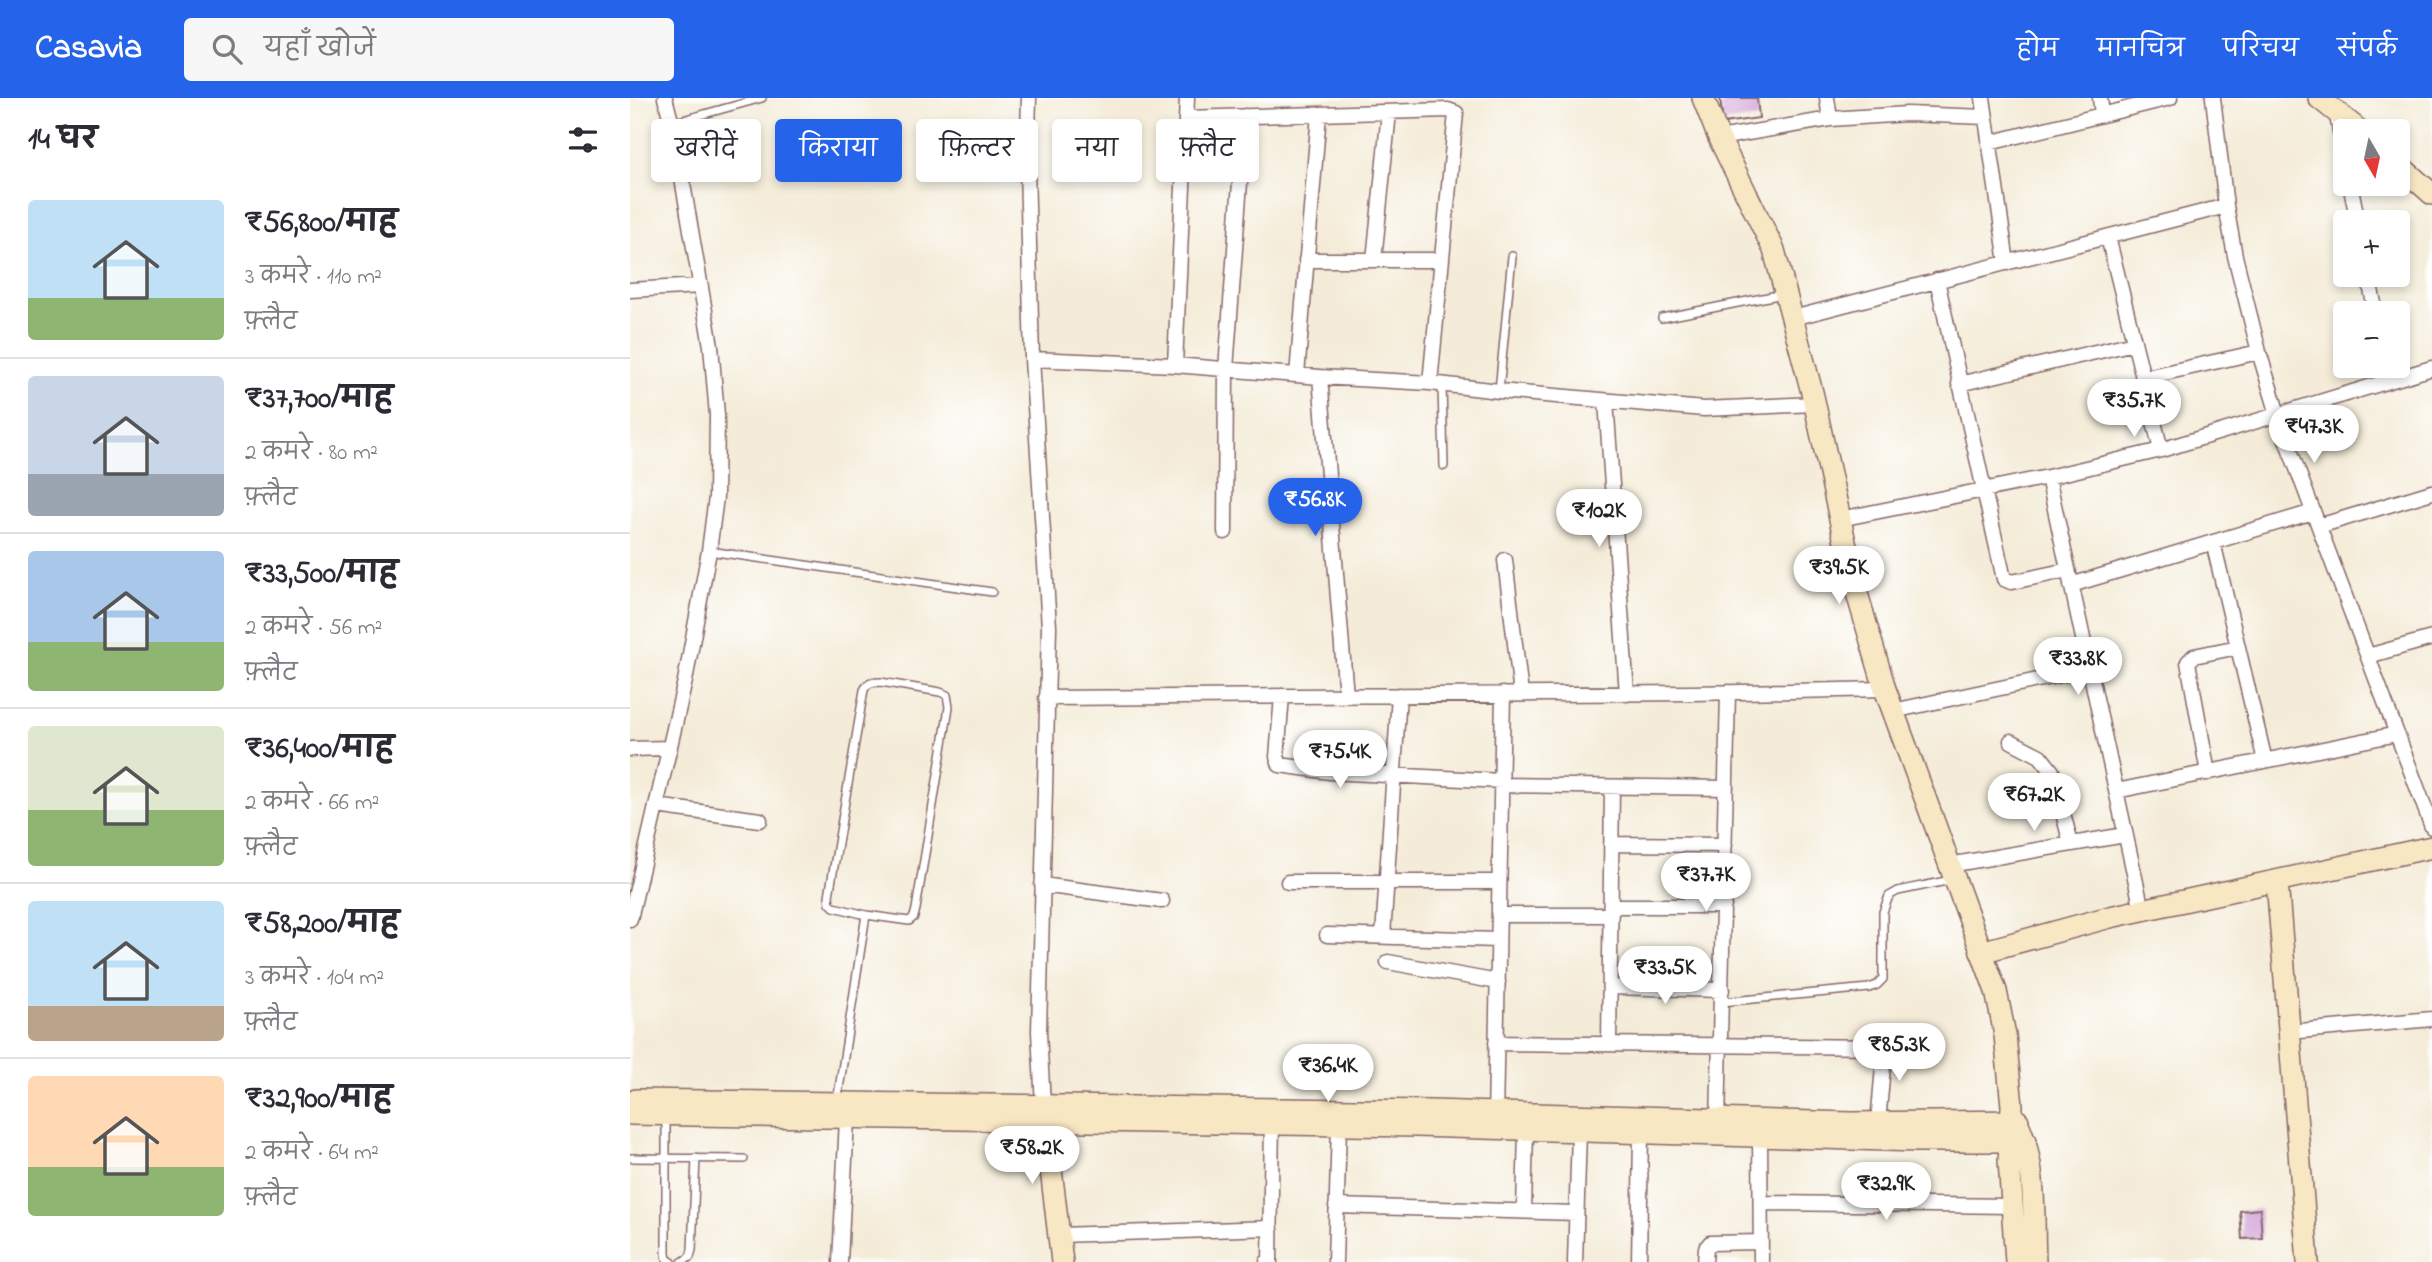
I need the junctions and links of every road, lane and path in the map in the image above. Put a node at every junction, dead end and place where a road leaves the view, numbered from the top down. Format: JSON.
{"nodes":[{"id":1,"x":665,"y":98,"type":"edge"},
{"id":2,"x":762,"y":98,"type":"edge"},
{"id":3,"x":1029,"y":98,"type":"edge"},
{"id":4,"x":1187,"y":98,"type":"edge"},
{"id":5,"x":1703,"y":98,"type":"edge"},
{"id":6,"x":1827,"y":98,"type":"edge"},
{"id":7,"x":1904,"y":98,"type":"edge"},
{"id":8,"x":1983,"y":98,"type":"edge"},
{"id":9,"x":2099,"y":98,"type":"edge"},
{"id":10,"x":2170,"y":98,"type":"edge"},
{"id":11,"x":2213,"y":98,"type":"edge"},
{"id":12,"x":1414,"y":104,"type":"edge"},
{"id":13,"x":2328,"y":104,"type":"edge"},
{"id":14,"x":1389,"y":112,"type":"junction"},
{"id":15,"x":1319,"y":114,"type":"junction"},
{"id":16,"x":1907,"y":114,"type":"junction"},
{"id":17,"x":2102,"y":115,"type":"junction"},
{"id":18,"x":1245,"y":116,"type":"junction"},
{"id":19,"x":1986,"y":117,"type":"junction"},
{"id":20,"x":1186,"y":118,"type":"junction"},
{"id":21,"x":671,"y":119,"type":"edge"},
{"id":22,"x":686,"y":119,"type":"edge"},
{"id":23,"x":1830,"y":119,"type":"junction"},
{"id":24,"x":2346,"y":119,"type":"edge"},
{"id":25,"x":1718,"y":138,"type":"junction"},
{"id":26,"x":1989,"y":143,"type":"junction"},
{"id":27,"x":2410,"y":175,"type":"edge"},
{"id":28,"x":682,"y":182,"type":"edge"},
{"id":29,"x":2432,"y":194,"type":"edge"},
{"id":30,"x":2226,"y":206,"type":"junction"},
{"id":31,"x":2108,"y":237,"type":"junction"},
{"id":32,"x":1512,"y":256,"type":"dead end"},
{"id":33,"x":1307,"y":260,"type":"junction"},
{"id":34,"x":1374,"y":260,"type":"junction"},
{"id":35,"x":1441,"y":260,"type":"junction"},
{"id":36,"x":2007,"y":262,"type":"junction"},
{"id":37,"x":1937,"y":281,"type":"junction"},
{"id":38,"x":701,"y":286,"type":"junction"},
{"id":39,"x":630,"y":290,"type":"edge"},
{"id":40,"x":1787,"y":293,"type":"junction"},
{"id":41,"x":1793,"y":317,"type":"junction"},
{"id":42,"x":1662,"y":318,"type":"dead end"},
{"id":43,"x":2134,"y":343,"type":"junction"},
{"id":44,"x":2259,"y":352,"type":"junction"},
{"id":45,"x":1032,"y":359,"type":"junction"},
{"id":46,"x":1175,"y":365,"type":"junction"},
{"id":47,"x":2432,"y":368,"type":"edge"},
{"id":48,"x":1226,"y":369,"type":"junction"},
{"id":49,"x":1297,"y":376,"type":"junction"},
{"id":50,"x":1320,"y":377,"type":"junction"},
{"id":51,"x":2142,"y":378,"type":"junction"},
{"id":52,"x":2389,"y":378,"type":"edge"},
{"id":53,"x":2390,"y":382,"type":"junction"},
{"id":54,"x":1436,"y":384,"type":"junction"},
{"id":55,"x":1959,"y":384,"type":"junction"},
{"id":56,"x":1499,"y":391,"type":"junction"},
{"id":57,"x":1606,"y":401,"type":"junction"},
{"id":58,"x":1815,"y":404,"type":"junction"},
{"id":59,"x":2278,"y":416,"type":"junction"},
{"id":60,"x":2161,"y":450,"type":"junction"},
{"id":61,"x":1444,"y":466,"type":"dead end"},
{"id":62,"x":2048,"y":477,"type":"junction"},
{"id":63,"x":1983,"y":490,"type":"junction"},
{"id":64,"x":2432,"y":492,"type":"edge"},
{"id":65,"x":1840,"y":519,"type":"junction"},
{"id":66,"x":2316,"y":519,"type":"junction"},
{"id":67,"x":1225,"y":532,"type":"dead end"},
{"id":68,"x":2213,"y":542,"type":"junction"},
{"id":69,"x":709,"y":551,"type":"junction"},
{"id":70,"x":1505,"y":560,"type":"dead end"},
{"id":71,"x":2068,"y":570,"type":"junction"},
{"id":72,"x":2071,"y":585,"type":"junction"},
{"id":73,"x":992,"y":592,"type":"dead end"},
{"id":74,"x":2432,"y":638,"type":"edge"},
{"id":75,"x":2238,"y":647,"type":"junction"},
{"id":76,"x":2368,"y":656,"type":"junction"},
{"id":77,"x":2090,"y":669,"type":"junction"},
{"id":78,"x":1885,"y":689,"type":"junction"},
{"id":79,"x":1728,"y":692,"type":"junction"},
{"id":80,"x":1503,"y":694,"type":"junction"},
{"id":81,"x":1521,"y":694,"type":"junction"},
{"id":82,"x":1627,"y":694,"type":"junction"},
{"id":83,"x":1346,"y":695,"type":"junction"},
{"id":84,"x":1399,"y":695,"type":"junction"},
{"id":85,"x":1282,"y":696,"type":"junction"},
{"id":86,"x":1046,"y":698,"type":"junction"},
{"id":87,"x":1893,"y":711,"type":"junction"},
{"id":88,"x":2397,"y":734,"type":"junction"},
{"id":89,"x":2011,"y":741,"type":"dead end"},
{"id":90,"x":670,"y":748,"type":"junction"},
{"id":91,"x":630,"y":749,"type":"edge"},
{"id":92,"x":2265,"y":761,"type":"junction"},
{"id":93,"x":2208,"y":773,"type":"junction"},
{"id":94,"x":1393,"y":776,"type":"junction"},
{"id":95,"x":1501,"y":783,"type":"junction"},
{"id":96,"x":1612,"y":787,"type":"junction"},
{"id":97,"x":1726,"y":788,"type":"junction"},
{"id":98,"x":2116,"y":791,"type":"junction"},
{"id":99,"x":656,"y":806,"type":"junction"},
{"id":100,"x":760,"y":820,"type":"dead end"},
{"id":101,"x":2432,"y":827,"type":"edge"},
{"id":102,"x":2125,"y":835,"type":"junction"},
{"id":103,"x":1611,"y":844,"type":"junction"},
{"id":104,"x":2071,"y":844,"type":"junction"},
{"id":105,"x":1725,"y":845,"type":"junction"},
{"id":106,"x":630,"y":846,"type":"edge"},
{"id":107,"x":2432,"y":847,"type":"edge"},
{"id":108,"x":647,"y":848,"type":"junction"},
{"id":109,"x":1951,"y":872,"type":"junction"},
{"id":110,"x":2277,"y":881,"type":"junction"},
{"id":111,"x":1288,"y":882,"type":"dead end"},
{"id":112,"x":1387,"y":882,"type":"junction"},
{"id":113,"x":1499,"y":882,"type":"junction"},
{"id":114,"x":1042,"y":885,"type":"junction"},
{"id":115,"x":1162,"y":901,"type":"dead end"},
{"id":116,"x":1724,"y":906,"type":"junction"},
{"id":117,"x":1611,"y":910,"type":"junction"},
{"id":118,"x":2142,"y":910,"type":"junction"},
{"id":119,"x":866,"y":915,"type":"junction"},
{"id":120,"x":1499,"y":915,"type":"junction"},
{"id":121,"x":630,"y":919,"type":"edge"},
{"id":122,"x":1326,"y":935,"type":"dead end"},
{"id":123,"x":1383,"y":936,"type":"junction"},
{"id":124,"x":1498,"y":940,"type":"junction"},
{"id":125,"x":1981,"y":952,"type":"junction"},
{"id":126,"x":1388,"y":962,"type":"dead end"},
{"id":127,"x":1497,"y":982,"type":"junction"},
{"id":128,"x":1610,"y":987,"type":"junction"},
{"id":129,"x":1721,"y":996,"type":"junction"},
{"id":130,"x":2432,"y":1019,"type":"edge"},
{"id":131,"x":2289,"y":1032,"type":"junction"},
{"id":132,"x":1496,"y":1043,"type":"junction"},
{"id":133,"x":1609,"y":1043,"type":"junction"},
{"id":134,"x":1720,"y":1045,"type":"junction"},
{"id":135,"x":630,"y":1100,"type":"edge"},
{"id":136,"x":842,"y":1110,"type":"junction"},
{"id":137,"x":1044,"y":1113,"type":"junction"},
{"id":138,"x":630,"y":1114,"type":"edge"},
{"id":139,"x":666,"y":1115,"type":"junction"},
{"id":140,"x":1272,"y":1116,"type":"junction"},
{"id":141,"x":1495,"y":1121,"type":"junction"},
{"id":142,"x":1878,"y":1123,"type":"junction"},
{"id":143,"x":1339,"y":1126,"type":"junction"},
{"id":144,"x":2015,"y":1126,"type":"junction"},
{"id":145,"x":1718,"y":1127,"type":"junction"},
{"id":146,"x":1526,"y":1130,"type":"junction"},
{"id":147,"x":1579,"y":1131,"type":"junction"},
{"id":148,"x":1641,"y":1133,"type":"junction"},
{"id":149,"x":1760,"y":1136,"type":"junction"},
{"id":150,"x":630,"y":1158,"type":"edge"},
{"id":151,"x":666,"y":1158,"type":"junction"},
{"id":152,"x":696,"y":1158,"type":"junction"},
{"id":153,"x":744,"y":1159,"type":"dead end"},
{"id":154,"x":1761,"y":1203,"type":"junction"},
{"id":155,"x":1336,"y":1206,"type":"junction"},
{"id":156,"x":2012,"y":1206,"type":"junction"},
{"id":157,"x":1524,"y":1212,"type":"junction"},
{"id":158,"x":1576,"y":1213,"type":"junction"},
{"id":159,"x":1271,"y":1228,"type":"junction"},
{"id":160,"x":1059,"y":1235,"type":"junction"},
{"id":161,"x":1761,"y":1242,"type":"junction"},
{"id":162,"x":673,"y":1262,"type":"edge"},
{"id":163,"x":682,"y":1262,"type":"edge"},
{"id":164,"x":840,"y":1262,"type":"edge"},
{"id":165,"x":1062,"y":1262,"type":"edge"},
{"id":166,"x":1267,"y":1262,"type":"edge"},
{"id":167,"x":1335,"y":1262,"type":"edge"},
{"id":168,"x":1575,"y":1262,"type":"edge"},
{"id":169,"x":1639,"y":1262,"type":"edge"},
{"id":170,"x":1705,"y":1262,"type":"edge"},
{"id":171,"x":1761,"y":1262,"type":"edge"},
{"id":172,"x":2017,"y":1262,"type":"edge"},
{"id":173,"x":2035,"y":1262,"type":"edge"},
{"id":174,"x":2308,"y":1262,"type":"edge"}],
"edges":[{"from":1,"to":21,"type":"street"},
{"from":2,"to":22,"type":"lane"},
{"from":3,"to":45,"type":"street"},
{"from":4,"to":20,"type":"street"},
{"from":5,"to":25,"type":"street"},
{"from":6,"to":23,"type":"street"},
{"from":7,"to":16,"type":"street"},
{"from":8,"to":19,"type":"street"},
{"from":9,"to":17,"type":"street"},
{"from":10,"to":17,"type":"street"},
{"from":11,"to":30,"type":"street"},
{"from":12,"to":14,"type":"street"},
{"from":12,"to":35,"type":"street"},
{"from":13,"to":24,"type":"street"},
{"from":14,"to":15,"type":"street"},
{"from":14,"to":34,"type":"street"},
{"from":15,"to":18,"type":"street"},
{"from":15,"to":33,"type":"street"},
{"from":16,"to":19,"type":"street"},
{"from":16,"to":23,"type":"street"},
{"from":17,"to":26,"type":"street"},
{"from":18,"to":20,"type":"street"},
{"from":18,"to":48,"type":"street"},
{"from":19,"to":26,"type":"street"},
{"from":20,"to":46,"type":"street"},
{"from":23,"to":25,"type":"street"},
{"from":25,"to":40,"type":"street"},
{"from":26,"to":36,"type":"street"},
{"from":27,"to":29,"type":"street"},
{"from":28,"to":38,"type":"street"},
{"from":30,"to":31,"type":"street"},
{"from":30,"to":44,"type":"street"},
{"from":31,"to":36,"type":"street"},
{"from":31,"to":43,"type":"street"},
{"from":32,"to":56,"type":"lane"},
{"from":33,"to":34,"type":"street"},
{"from":33,"to":49,"type":"street"},
{"from":34,"to":35,"type":"street"},
{"from":35,"to":54,"type":"street"},
{"from":36,"to":37,"type":"street"},
{"from":37,"to":41,"type":"street"},
{"from":37,"to":55,"type":"street"},
{"from":38,"to":39,"type":"street"},
{"from":38,"to":69,"type":"street"},
{"from":40,"to":41,"type":"street"},
{"from":40,"to":42,"type":"lane"},
{"from":41,"to":58,"type":"street"},
{"from":43,"to":51,"type":"street"},
{"from":43,"to":55,"type":"street"},
{"from":44,"to":51,"type":"street"},
{"from":44,"to":59,"type":"street"},
{"from":45,"to":46,"type":"street"},
{"from":45,"to":86,"type":"street"},
{"from":46,"to":48,"type":"street"},
{"from":47,"to":53,"type":"street"},
{"from":48,"to":49,"type":"street"},
{"from":48,"to":67,"type":"street"},
{"from":49,"to":50,"type":"street"},
{"from":50,"to":54,"type":"street"},
{"from":50,"to":83,"type":"street"},
{"from":51,"to":60,"type":"street"},
{"from":52,"to":53,"type":"street"},
{"from":53,"to":59,"type":"street"},
{"from":54,"to":56,"type":"street"},
{"from":54,"to":61,"type":"lane"},
{"from":55,"to":63,"type":"street"},
{"from":56,"to":57,"type":"street"},
{"from":57,"to":58,"type":"street"},
{"from":57,"to":82,"type":"street"},
{"from":58,"to":65,"type":"street"},
{"from":59,"to":60,"type":"street"},
{"from":59,"to":66,"type":"street"},
{"from":60,"to":62,"type":"street"},
{"from":62,"to":63,"type":"street"},
{"from":62,"to":71,"type":"street"},
{"from":63,"to":65,"type":"street"},
{"from":63,"to":71,"type":"street"},
{"from":64,"to":66,"type":"street"},
{"from":65,"to":78,"type":"street"},
{"from":66,"to":68,"type":"street"},
{"from":66,"to":76,"type":"street"},
{"from":68,"to":72,"type":"street"},
{"from":68,"to":75,"type":"street"},
{"from":69,"to":73,"type":"lane"},
{"from":69,"to":90,"type":"street"},
{"from":70,"to":81,"type":"street"},
{"from":71,"to":72,"type":"street"},
{"from":72,"to":77,"type":"street"},
{"from":74,"to":76,"type":"street"},
{"from":75,"to":92,"type":"street"},
{"from":75,"to":93,"type":"street"},
{"from":76,"to":88,"type":"street"},
{"from":77,"to":87,"type":"street"},
{"from":77,"to":98,"type":"street"},
{"from":78,"to":79,"type":"street"},
{"from":78,"to":87,"type":"street"},
{"from":79,"to":82,"type":"street"},
{"from":79,"to":97,"type":"street"},
{"from":80,"to":81,"type":"street"},
{"from":80,"to":84,"type":"street"},
{"from":80,"to":95,"type":"street"},
{"from":81,"to":82,"type":"street"},
{"from":83,"to":84,"type":"street"},
{"from":83,"to":85,"type":"street"},
{"from":84,"to":94,"type":"street"},
{"from":85,"to":86,"type":"street"},
{"from":85,"to":94,"type":"street"},
{"from":86,"to":114,"type":"street"},
{"from":87,"to":109,"type":"street"},
{"from":88,"to":92,"type":"street"},
{"from":88,"to":101,"type":"street"},
{"from":89,"to":104,"type":"street"},
{"from":90,"to":91,"type":"street"},
{"from":90,"to":99,"type":"street"},
{"from":92,"to":93,"type":"street"},
{"from":93,"to":98,"type":"street"},
{"from":94,"to":95,"type":"street"},
{"from":94,"to":112,"type":"street"},
{"from":95,"to":96,"type":"street"},
{"from":95,"to":113,"type":"street"},
{"from":96,"to":97,"type":"street"},
{"from":96,"to":103,"type":"street"},
{"from":97,"to":105,"type":"street"},
{"from":98,"to":102,"type":"street"},
{"from":99,"to":100,"type":"street"},
{"from":99,"to":108,"type":"street"},
{"from":102,"to":104,"type":"street"},
{"from":102,"to":118,"type":"street"},
{"from":103,"to":105,"type":"street"},
{"from":103,"to":117,"type":"street"},
{"from":104,"to":109,"type":"street"},
{"from":105,"to":116,"type":"street"},
{"from":106,"to":108,"type":"street"},
{"from":107,"to":110,"type":"street"},
{"from":108,"to":121,"type":"street"},
{"from":109,"to":125,"type":"street"},
{"from":109,"to":129,"type":"lane"},
{"from":110,"to":118,"type":"street"},
{"from":110,"to":131,"type":"street"},
{"from":111,"to":112,"type":"street"},
{"from":112,"to":113,"type":"street"},
{"from":112,"to":123,"type":"street"},
{"from":113,"to":120,"type":"street"},
{"from":114,"to":115,"type":"street"},
{"from":114,"to":137,"type":"street"},
{"from":116,"to":117,"type":"street"},
{"from":116,"to":129,"type":"street"},
{"from":117,"to":120,"type":"street"},
{"from":117,"to":128,"type":"street"},
{"from":118,"to":125,"type":"street"},
{"from":119,"to":119,"type":"lane"},
{"from":119,"to":136,"type":"lane"},
{"from":120,"to":124,"type":"street"},
{"from":122,"to":123,"type":"street"},
{"from":123,"to":124,"type":"street"},
{"from":124,"to":127,"type":"street"},
{"from":125,"to":144,"type":"street"},
{"from":126,"to":127,"type":"street"},
{"from":127,"to":132,"type":"street"},
{"from":128,"to":129,"type":"street"},
{"from":128,"to":133,"type":"street"},
{"from":129,"to":134,"type":"street"},
{"from":130,"to":131,"type":"street"},
{"from":131,"to":174,"type":"street"},
{"from":132,"to":133,"type":"street"},
{"from":132,"to":141,"type":"street"},
{"from":133,"to":134,"type":"street"},
{"from":134,"to":142,"type":"street"},
{"from":134,"to":145,"type":"street"},
{"from":135,"to":136,"type":"street"},
{"from":136,"to":137,"type":"street"},
{"from":136,"to":139,"type":"street"},
{"from":136,"to":164,"type":"street"},
{"from":137,"to":140,"type":"street"},
{"from":137,"to":160,"type":"street"},
{"from":138,"to":139,"type":"street"},
{"from":139,"to":151,"type":"lane"},
{"from":140,"to":141,"type":"street"},
{"from":140,"to":143,"type":"street"},
{"from":140,"to":159,"type":"street"},
{"from":141,"to":143,"type":"street"},
{"from":141,"to":145,"type":"street"},
{"from":141,"to":146,"type":"street"},
{"from":142,"to":144,"type":"street"},
{"from":142,"to":145,"type":"street"},
{"from":143,"to":155,"type":"street"},
{"from":144,"to":149,"type":"street"},
{"from":144,"to":156,"type":"street"},
{"from":144,"to":173,"type":"street"},
{"from":145,"to":148,"type":"street"},
{"from":145,"to":149,"type":"street"},
{"from":146,"to":147,"type":"street"},
{"from":146,"to":157,"type":"street"},
{"from":147,"to":148,"type":"street"},
{"from":147,"to":158,"type":"street"},
{"from":148,"to":169,"type":"street"},
{"from":149,"to":154,"type":"street"},
{"from":150,"to":151,"type":"lane"},
{"from":151,"to":152,"type":"lane"},
{"from":151,"to":162,"type":"lane"},
{"from":152,"to":153,"type":"lane"},
{"from":152,"to":163,"type":"lane"},
{"from":154,"to":156,"type":"street"},
{"from":154,"to":161,"type":"street"},
{"from":155,"to":157,"type":"street"},
{"from":155,"to":167,"type":"street"},
{"from":156,"to":172,"type":"street"},
{"from":157,"to":158,"type":"street"},
{"from":158,"to":168,"type":"street"},
{"from":159,"to":160,"type":"street"},
{"from":159,"to":166,"type":"street"},
{"from":160,"to":165,"type":"street"},
{"from":161,"to":170,"type":"street"},
{"from":161,"to":171,"type":"street"}]}
